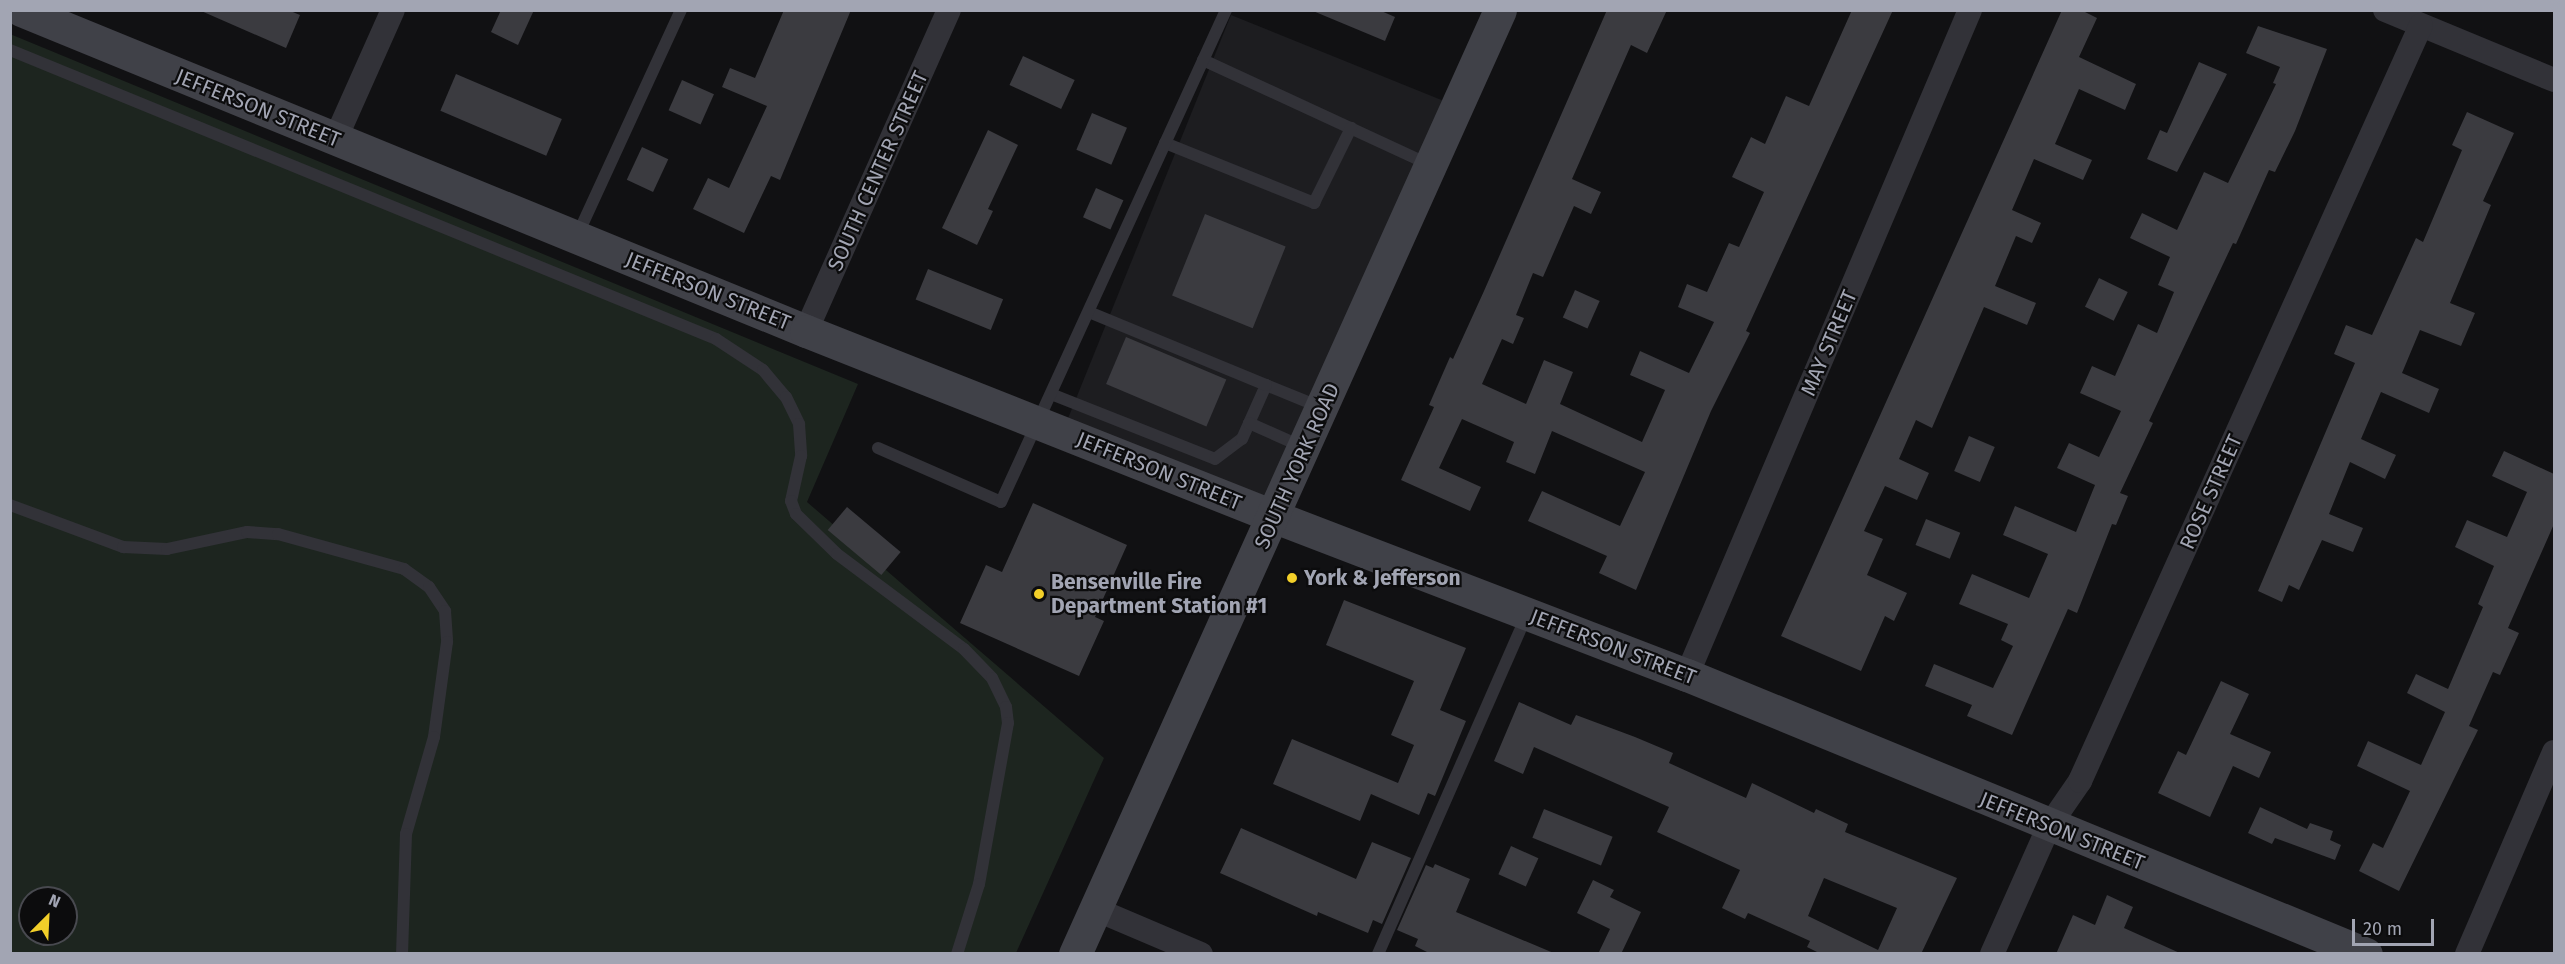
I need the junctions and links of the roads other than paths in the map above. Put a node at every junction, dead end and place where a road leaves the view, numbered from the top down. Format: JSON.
{"nodes":[{"id":1,"x":21,"y":10,"type":"edge"},
{"id":2,"x":393,"y":10,"type":"edge"},
{"id":3,"x":681,"y":10,"type":"edge"},
{"id":4,"x":950,"y":10,"type":"edge"},
{"id":5,"x":1226,"y":10,"type":"edge"},
{"id":6,"x":1500,"y":10,"type":"edge"},
{"id":7,"x":1970,"y":10,"type":"edge"},
{"id":8,"x":2385,"y":10,"type":"edge"},
{"id":9,"x":2421,"y":25,"type":"junction"},
{"id":10,"x":10,"y":50,"type":"edge"},
{"id":11,"x":1203,"y":60,"type":"junction"},
{"id":12,"x":2554,"y":80,"type":"edge"},
{"id":13,"x":1351,"y":128,"type":"junction"},
{"id":14,"x":335,"y":140,"type":"junction"},
{"id":15,"x":1165,"y":143,"type":"junction"},
{"id":16,"x":1431,"y":165,"type":"junction"},
{"id":17,"x":577,"y":237,"type":"junction"},
{"id":18,"x":1089,"y":312,"type":"junction"},
{"id":19,"x":806,"y":331,"type":"junction"},
{"id":20,"x":1266,"y":385,"type":"junction"},
{"id":21,"x":1051,"y":394,"type":"junction"},
{"id":22,"x":1322,"y":408,"type":"junction"},
{"id":23,"x":1038,"y":423,"type":"junction"},
{"id":24,"x":1249,"y":423,"type":"junction"},
{"id":25,"x":878,"y":448,"type":"dead end"},
{"id":26,"x":1305,"y":448,"type":"junction"},
{"id":27,"x":1209,"y":474,"type":"junction"},
{"id":28,"x":10,"y":506,"type":"edge"},
{"id":29,"x":1275,"y":517,"type":"junction"},
{"id":30,"x":1527,"y":614,"type":"junction"},
{"id":31,"x":1688,"y":675,"type":"junction"},
{"id":32,"x":2554,"y":752,"type":"edge"},
{"id":33,"x":2049,"y":826,"type":"junction"},
{"id":34,"x":1095,"y":909,"type":"junction"},
{"id":35,"x":402,"y":954,"type":"edge"},
{"id":36,"x":957,"y":954,"type":"edge"},
{"id":37,"x":1075,"y":954,"type":"edge"},
{"id":38,"x":1201,"y":954,"type":"edge"},
{"id":39,"x":1378,"y":954,"type":"edge"},
{"id":40,"x":1992,"y":954,"type":"edge"},
{"id":41,"x":2366,"y":954,"type":"edge"},
{"id":42,"x":2467,"y":954,"type":"edge"}],
"edges":[{"from":1,"to":14,"type":"street","name":"JEFFERSON STREET"},
{"from":2,"to":14,"type":"street"},
{"from":3,"to":17,"type":"lane"},
{"from":4,"to":19,"type":"street","name":"SOUTH CENTER STREET"},
{"from":5,"to":11,"type":"lane"},
{"from":6,"to":16,"type":"street","name":"SOUTH YORK ROAD"},
{"from":7,"to":31,"type":"street","name":"MAY STREET"},
{"from":8,"to":9,"type":"street"},
{"from":9,"to":12,"type":"street"},
{"from":9,"to":33,"type":"street","name":"ROSE STREET"},
{"from":10,"to":36,"type":"lane"},
{"from":11,"to":13,"type":"lane"},
{"from":11,"to":15,"type":"lane"},
{"from":13,"to":15,"type":"lane"},
{"from":13,"to":16,"type":"lane"},
{"from":14,"to":17,"type":"street","name":"JEFFERSON STREET"},
{"from":15,"to":18,"type":"lane"},
{"from":16,"to":22,"type":"street","name":"SOUTH YORK ROAD"},
{"from":17,"to":19,"type":"street","name":"JEFFERSON STREET"},
{"from":18,"to":20,"type":"lane"},
{"from":18,"to":21,"type":"lane"},
{"from":19,"to":23,"type":"street","name":"JEFFERSON STREET"},
{"from":20,"to":22,"type":"lane"},
{"from":20,"to":24,"type":"lane"},
{"from":21,"to":23,"type":"lane"},
{"from":21,"to":27,"type":"lane"},
{"from":22,"to":26,"type":"street","name":"SOUTH YORK ROAD"},
{"from":23,"to":25,"type":"lane"},
{"from":23,"to":27,"type":"street","name":"JEFFERSON STREET"},
{"from":24,"to":26,"type":"lane"},
{"from":24,"to":27,"type":"lane"},
{"from":26,"to":29,"type":"street","name":"SOUTH YORK ROAD"},
{"from":27,"to":29,"type":"street","name":"JEFFERSON STREET"},
{"from":28,"to":35,"type":"lane"},
{"from":29,"to":30,"type":"street","name":"JEFFERSON STREET"},
{"from":29,"to":34,"type":"street","name":"SOUTH YORK ROAD"},
{"from":30,"to":31,"type":"street","name":"JEFFERSON STREET"},
{"from":30,"to":39,"type":"lane"},
{"from":31,"to":33,"type":"street","name":"JEFFERSON STREET"},
{"from":32,"to":42,"type":"street"},
{"from":33,"to":40,"type":"street","name":"ROSE STREET"},
{"from":33,"to":41,"type":"street","name":"JEFFERSON STREET"},
{"from":34,"to":37,"type":"street","name":"SOUTH YORK ROAD"},
{"from":34,"to":38,"type":"street"}]}
